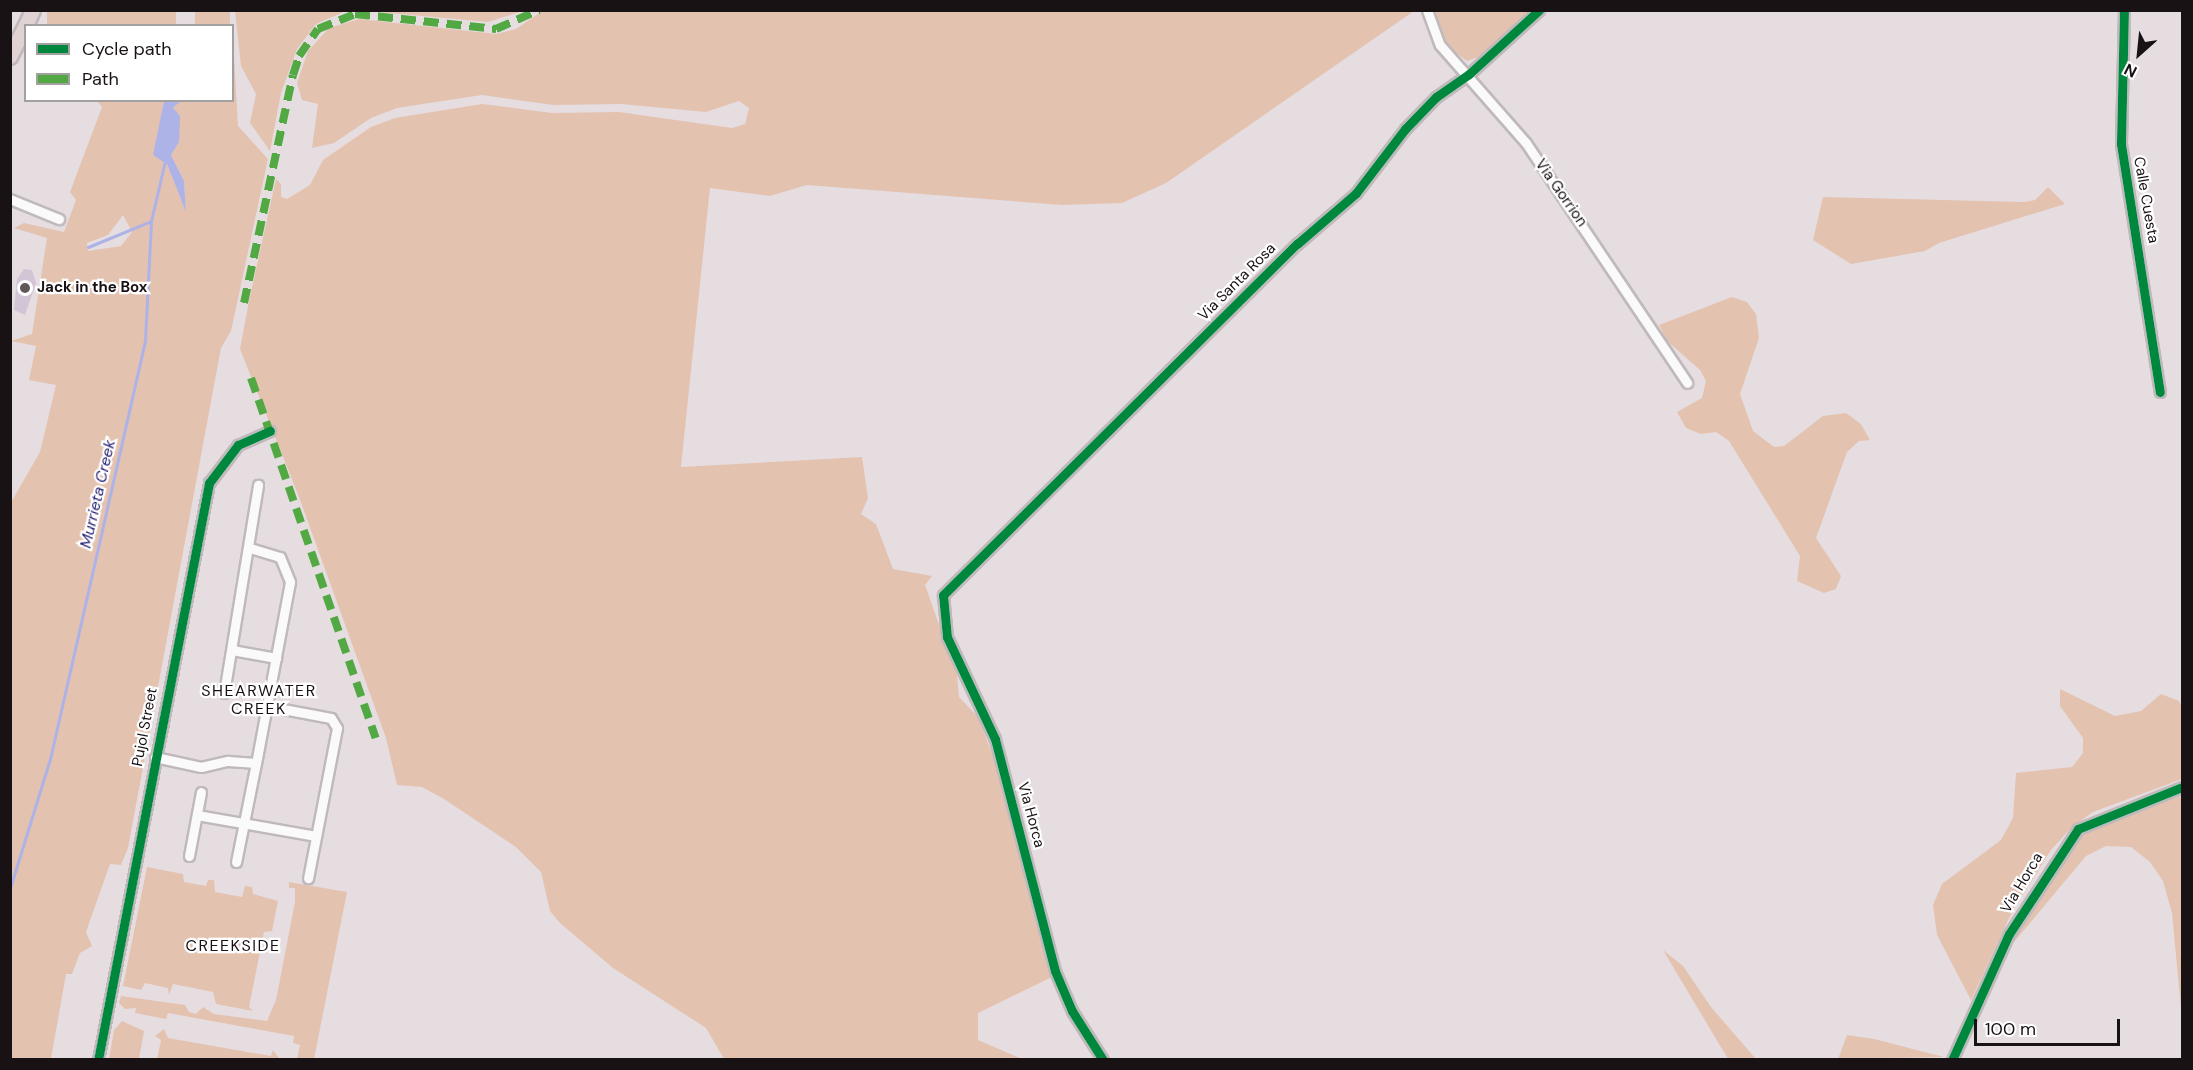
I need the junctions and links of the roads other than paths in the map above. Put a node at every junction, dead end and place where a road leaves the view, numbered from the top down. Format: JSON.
{"nodes":[{"id":1,"x":33,"y":10,"type":"edge"},
{"id":2,"x":1427,"y":10,"type":"edge"},
{"id":3,"x":1539,"y":10,"type":"edge"},
{"id":4,"x":2124,"y":10,"type":"edge"},
{"id":5,"x":27,"y":24,"type":"edge"},
{"id":6,"x":24,"y":30,"type":"edge"},
{"id":7,"x":10,"y":57,"type":"edge"},
{"id":8,"x":1469,"y":74,"type":"junction"},
{"id":9,"x":10,"y":200,"type":"edge"},
{"id":10,"x":59,"y":219,"type":"dead end"},
{"id":11,"x":1687,"y":383,"type":"dead end"},
{"id":12,"x":2160,"y":392,"type":"dead end"},
{"id":13,"x":270,"y":431,"type":"dead end"},
{"id":14,"x":258,"y":485,"type":"dead end"},
{"id":15,"x":250,"y":548,"type":"junction"},
{"id":16,"x":957,"y":578,"type":"joint"},
{"id":17,"x":232,"y":650,"type":"junction"},
{"id":18,"x":276,"y":658,"type":"junction"},
{"id":19,"x":224,"y":693,"type":"dead end"},
{"id":20,"x":267,"y":706,"type":"junction"},
{"id":21,"x":155,"y":757,"type":"junction"},
{"id":22,"x":256,"y":763,"type":"junction"},
{"id":23,"x":2182,"y":787,"type":"edge"},
{"id":24,"x":201,"y":792,"type":"dead end"},
{"id":25,"x":197,"y":814,"type":"junction"},
{"id":26,"x":244,"y":823,"type":"junction"},
{"id":27,"x":316,"y":836,"type":"junction"},
{"id":28,"x":189,"y":856,"type":"dead end"},
{"id":29,"x":236,"y":862,"type":"dead end"},
{"id":30,"x":308,"y":878,"type":"dead end"},
{"id":31,"x":98,"y":1059,"type":"edge"},
{"id":32,"x":1103,"y":1059,"type":"edge"},
{"id":33,"x":1952,"y":1059,"type":"edge"}],
"edges":[{"from":1,"to":5,"type":"highway"},
{"from":2,"to":8,"type":"street","name":"Via Gorrion"},
{"from":3,"to":8,"type":"street","name":"Via Santa Rosa"},
{"from":4,"to":12,"type":"street","name":"Calle Cuesta"},
{"from":6,"to":7,"type":"highway"},
{"from":8,"to":11,"type":"street","name":"Via Gorrion"},
{"from":8,"to":16,"type":"street","name":"Via Santa Rosa"},
{"from":9,"to":10,"type":"street"},
{"from":13,"to":21,"type":"street","name":"Pujol Street"},
{"from":14,"to":15,"type":"street"},
{"from":15,"to":17,"type":"street"},
{"from":15,"to":18,"type":"street"},
{"from":16,"to":32,"type":"street","name":"Via Horca"},
{"from":17,"to":18,"type":"street"},
{"from":17,"to":19,"type":"street"},
{"from":18,"to":20,"type":"street"},
{"from":20,"to":22,"type":"street"},
{"from":20,"to":27,"type":"street"},
{"from":21,"to":22,"type":"street"},
{"from":21,"to":31,"type":"street","name":"Pujol Street"},
{"from":22,"to":26,"type":"street"},
{"from":23,"to":33,"type":"street","name":"Via Horca"},
{"from":24,"to":25,"type":"street"},
{"from":25,"to":26,"type":"street"},
{"from":25,"to":28,"type":"street"},
{"from":26,"to":27,"type":"street"},
{"from":26,"to":29,"type":"street"},
{"from":27,"to":30,"type":"street"}]}
